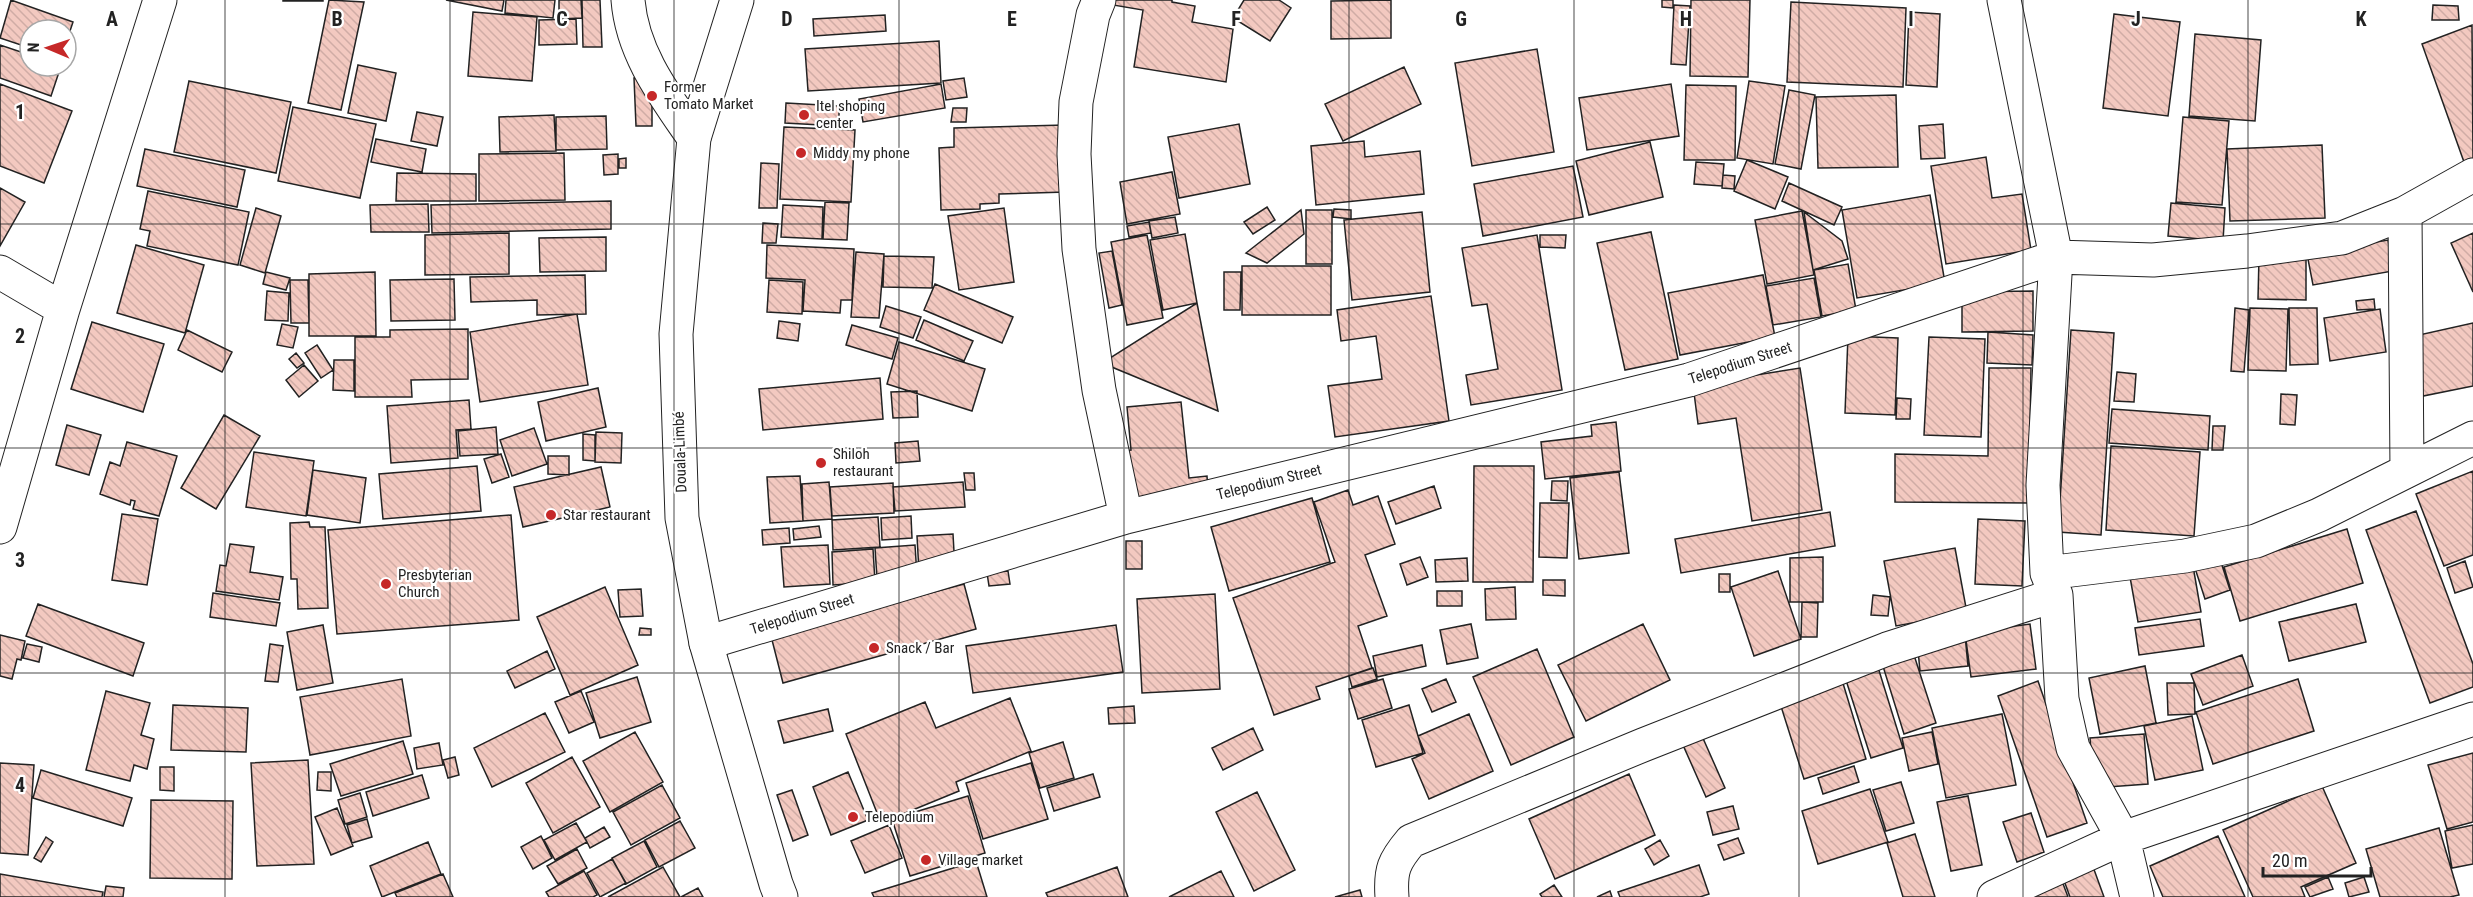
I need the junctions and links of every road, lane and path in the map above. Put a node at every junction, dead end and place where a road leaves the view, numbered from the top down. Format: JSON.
{"nodes":[{"id":1,"x":160,"y":0,"type":"edge"},
{"id":2,"x":628,"y":0,"type":"edge"},
{"id":3,"x":737,"y":0,"type":"edge"},
{"id":4,"x":1100,"y":0,"type":"edge"},
{"id":5,"x":2004,"y":0,"type":"edge"},
{"id":6,"x":694,"y":138,"type":"junction"},
{"id":7,"x":2473,"y":175,"type":"edge"},
{"id":8,"x":2405,"y":213,"type":"junction"},
{"id":9,"x":2056,"y":257,"type":"junction"},
{"id":10,"x":0,"y":272,"type":"edge"},
{"id":11,"x":63,"y":309,"type":"junction"},
{"id":12,"x":2473,"y":438,"type":"edge"},
{"id":13,"x":2407,"y":471,"type":"junction"},
{"id":14,"x":1126,"y":517,"type":"junction"},
{"id":15,"x":0,"y":527,"type":"edge"},
{"id":16,"x":2051,"y":584,"type":"junction"},
{"id":17,"x":706,"y":643,"type":"junction"},
{"id":18,"x":2473,"y":719,"type":"edge"},
{"id":19,"x":2122,"y":838,"type":"junction"},
{"id":20,"x":781,"y":897,"type":"edge"},
{"id":21,"x":1392,"y":897,"type":"edge"},
{"id":22,"x":1994,"y":897,"type":"edge"},
{"id":23,"x":2137,"y":897,"type":"edge"}],
"edges":[{"from":1,"to":11,"type":"main road"},
{"from":2,"to":6,"type":"main road"},
{"from":3,"to":6,"type":"main road","name":"Douala-Limbé"},
{"from":4,"to":14,"type":"main road"},
{"from":5,"to":9,"type":"main road"},
{"from":6,"to":17,"type":"main road","name":"Douala-Limbé"},
{"from":7,"to":8,"type":"main road"},
{"from":8,"to":9,"type":"main road"},
{"from":8,"to":13,"type":"main road"},
{"from":9,"to":14,"type":"main road","name":"Telepodium Street"},
{"from":9,"to":16,"type":"main road"},
{"from":10,"to":11,"type":"main road"},
{"from":11,"to":15,"type":"main road"},
{"from":12,"to":13,"type":"main road"},
{"from":13,"to":16,"type":"main road"},
{"from":14,"to":17,"type":"main road","name":"Telepodium Street"},
{"from":16,"to":19,"type":"main road"},
{"from":16,"to":21,"type":"main road"},
{"from":17,"to":20,"type":"main road","name":"Douala-Limbé"},
{"from":18,"to":19,"type":"main road"},
{"from":19,"to":22,"type":"main road"},
{"from":19,"to":23,"type":"main road"}]}
